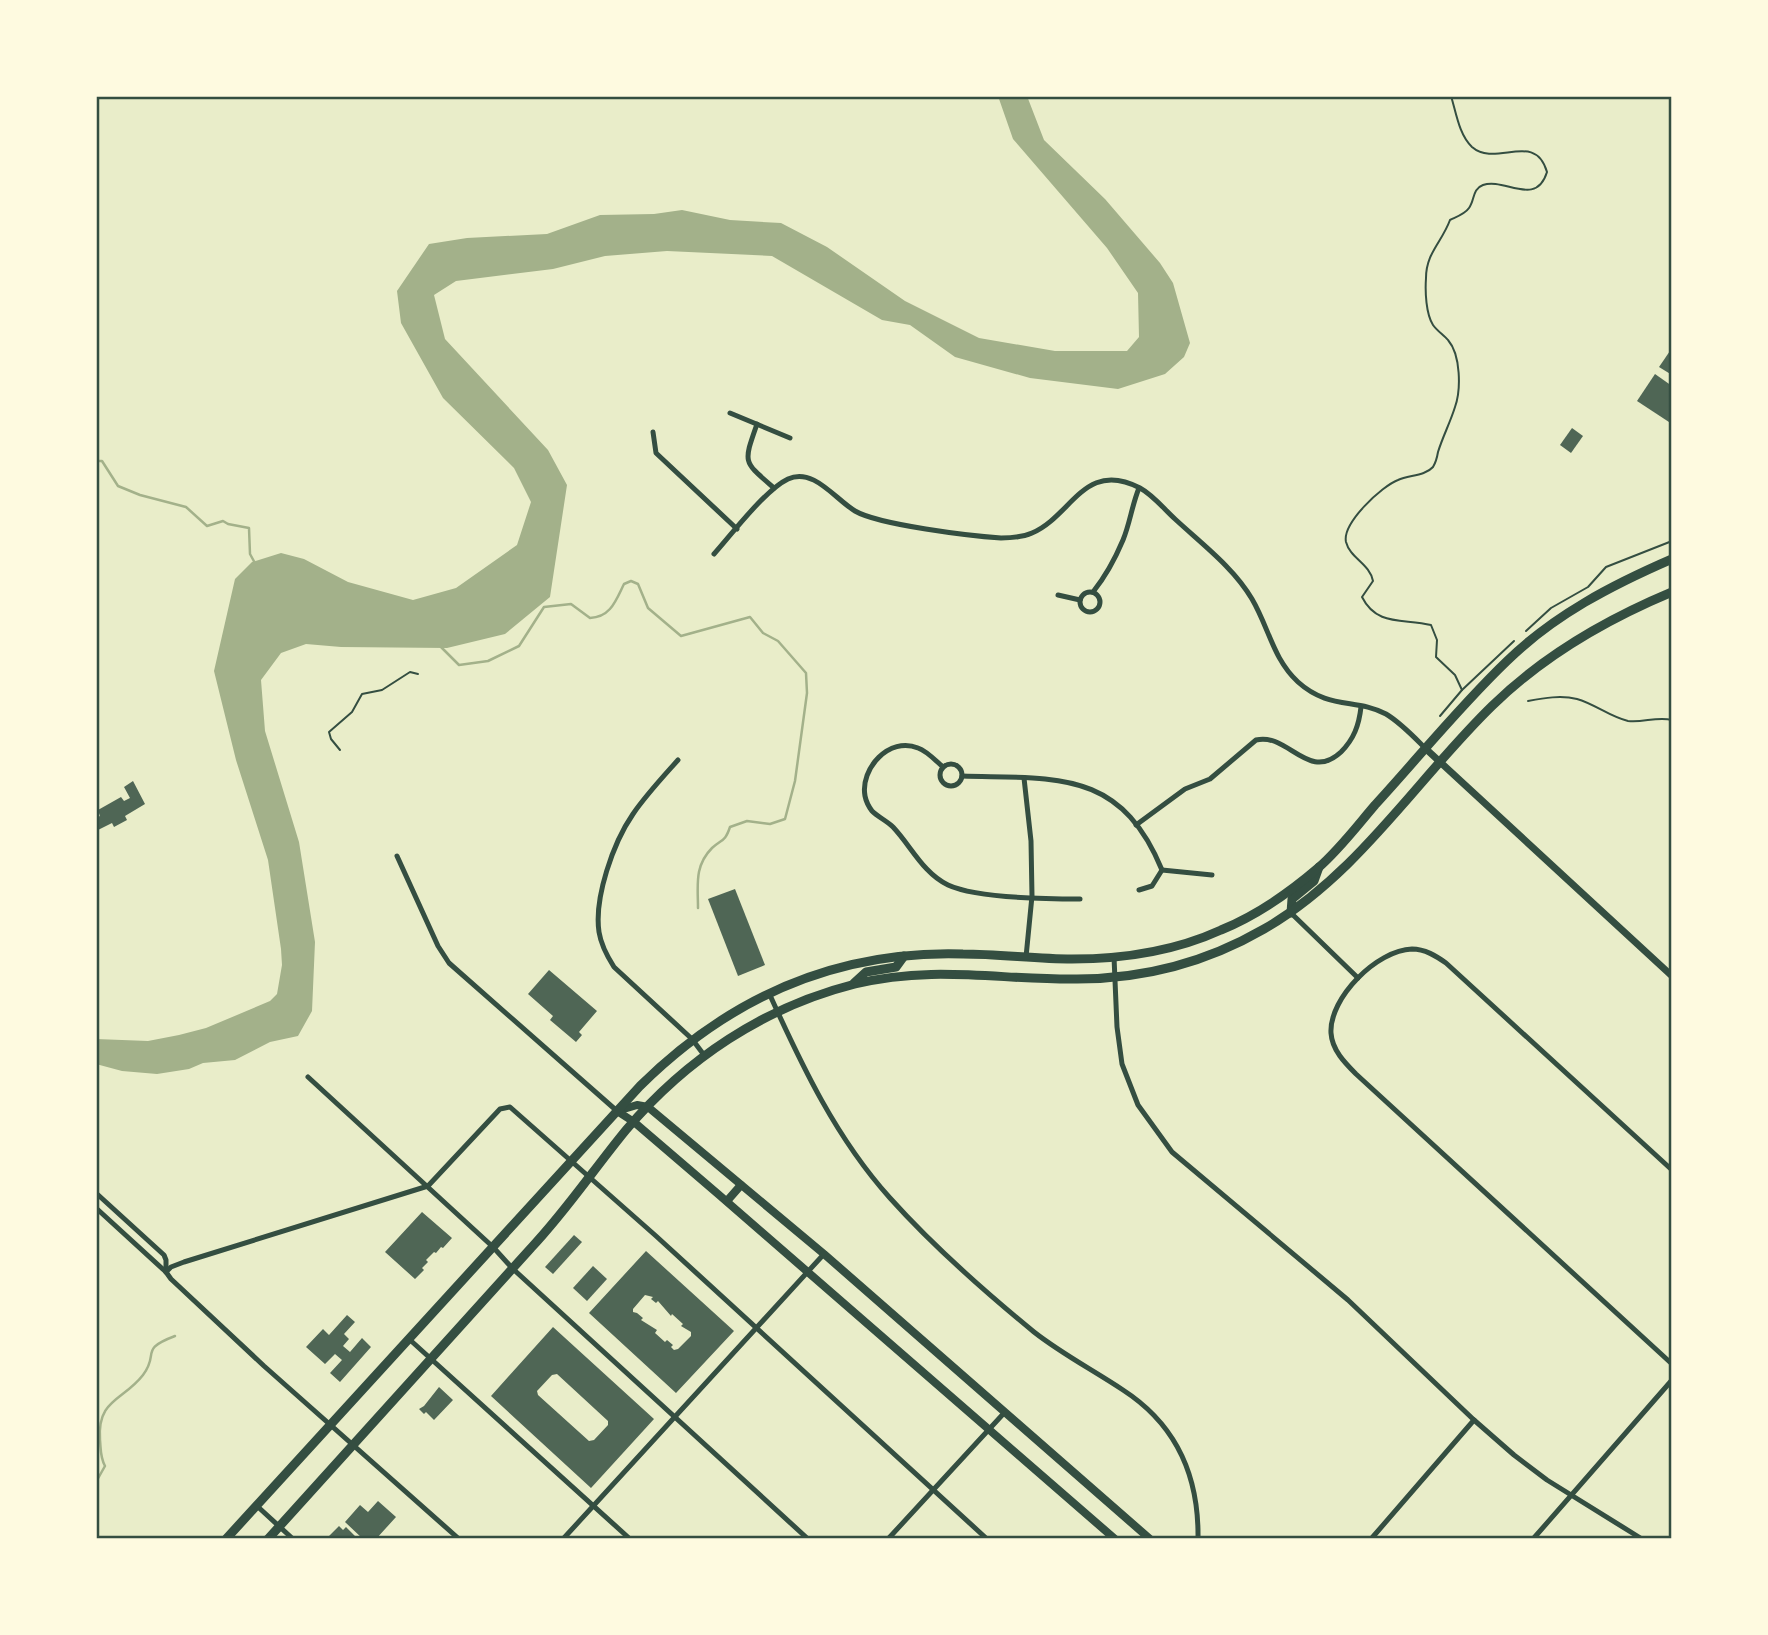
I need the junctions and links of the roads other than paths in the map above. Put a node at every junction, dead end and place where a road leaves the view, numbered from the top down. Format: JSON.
{"nodes":[{"id":1,"x":730,"y":413,"type":"dead end"},
{"id":2,"x":757,"y":424,"type":"junction"},
{"id":3,"x":653,"y":432,"type":"dead end"},
{"id":4,"x":790,"y":438,"type":"dead end"},
{"id":5,"x":774,"y":488,"type":"junction"},
{"id":6,"x":1139,"y":488,"type":"junction"},
{"id":7,"x":737,"y":529,"type":"junction"},
{"id":8,"x":713,"y":555,"type":"dead end"},
{"id":9,"x":1672,"y":559,"type":"edge"},
{"id":10,"x":1093,"y":592,"type":"junction"},
{"id":11,"x":1672,"y":592,"type":"edge"},
{"id":12,"x":1058,"y":595,"type":"dead end"},
{"id":13,"x":1080,"y":600,"type":"junction"},
{"id":14,"x":1361,"y":707,"type":"junction"},
{"id":15,"x":1426,"y":749,"type":"junction"},
{"id":16,"x":678,"y":760,"type":"dead end"},
{"id":17,"x":1441,"y":762,"type":"junction"},
{"id":18,"x":943,"y":767,"type":"junction"},
{"id":19,"x":962,"y":776,"type":"junction"},
{"id":20,"x":1024,"y":778,"type":"junction"},
{"id":21,"x":1136,"y":825,"type":"junction"},
{"id":22,"x":397,"y":856,"type":"dead end"},
{"id":23,"x":1319,"y":867,"type":"junction"},
{"id":24,"x":1162,"y":870,"type":"junction"},
{"id":25,"x":1212,"y":875,"type":"dead end"},
{"id":26,"x":1139,"y":890,"type":"dead end"},
{"id":27,"x":1032,"y":896,"type":"junction"},
{"id":28,"x":1080,"y":899,"type":"dead end"},
{"id":29,"x":1292,"y":913,"type":"junction"},
{"id":30,"x":1183,"y":944,"type":"junction"},
{"id":31,"x":904,"y":956,"type":"junction"},
{"id":32,"x":1026,"y":957,"type":"junction"},
{"id":33,"x":1114,"y":957,"type":"junction"},
{"id":34,"x":1189,"y":962,"type":"junction"},
{"id":35,"x":1025,"y":976,"type":"junction"},
{"id":36,"x":1672,"y":976,"type":"edge"},
{"id":37,"x":1115,"y":978,"type":"junction"},
{"id":38,"x":1358,"y":978,"type":"junction"},
{"id":39,"x":852,"y":985,"type":"junction"},
{"id":40,"x":769,"y":992,"type":"junction"},
{"id":41,"x":777,"y":1011,"type":"junction"},
{"id":42,"x":692,"y":1039,"type":"junction"},
{"id":43,"x":704,"y":1055,"type":"junction"},
{"id":44,"x":308,"y":1077,"type":"dead end"},
{"id":45,"x":648,"y":1107,"type":"junction"},
{"id":46,"x":617,"y":1111,"type":"junction"},
{"id":47,"x":634,"y":1122,"type":"junction"},
{"id":48,"x":570,"y":1161,"type":"junction"},
{"id":49,"x":1672,"y":1170,"type":"edge"},
{"id":50,"x":590,"y":1177,"type":"junction"},
{"id":51,"x":741,"y":1185,"type":"junction"},
{"id":52,"x":428,"y":1186,"type":"junction"},
{"id":53,"x":96,"y":1193,"type":"edge"},
{"id":54,"x":727,"y":1201,"type":"junction"},
{"id":55,"x":96,"y":1208,"type":"edge"},
{"id":56,"x":118,"y":1214,"type":"junction"},
{"id":57,"x":110,"y":1221,"type":"junction"},
{"id":58,"x":493,"y":1247,"type":"junction"},
{"id":59,"x":824,"y":1254,"type":"junction"},
{"id":60,"x":513,"y":1269,"type":"junction"},
{"id":61,"x":166,"y":1272,"type":"junction"},
{"id":62,"x":807,"y":1272,"type":"junction"},
{"id":63,"x":756,"y":1328,"type":"junction"},
{"id":64,"x":409,"y":1339,"type":"junction"},
{"id":65,"x":431,"y":1359,"type":"junction"},
{"id":66,"x":1672,"y":1364,"type":"edge"},
{"id":67,"x":1672,"y":1380,"type":"edge"},
{"id":68,"x":1005,"y":1412,"type":"junction"},
{"id":69,"x":675,"y":1418,"type":"junction"},
{"id":70,"x":1474,"y":1420,"type":"junction"},
{"id":71,"x":331,"y":1424,"type":"junction"},
{"id":72,"x":989,"y":1429,"type":"junction"},
{"id":73,"x":353,"y":1445,"type":"junction"},
{"id":74,"x":933,"y":1489,"type":"junction"},
{"id":75,"x":1571,"y":1495,"type":"junction"},
{"id":76,"x":594,"y":1505,"type":"junction"},
{"id":77,"x":257,"y":1506,"type":"junction"},
{"id":78,"x":279,"y":1526,"type":"junction"},
{"id":79,"x":226,"y":1539,"type":"edge"},
{"id":80,"x":268,"y":1539,"type":"edge"},
{"id":81,"x":293,"y":1539,"type":"edge"},
{"id":82,"x":459,"y":1539,"type":"edge"},
{"id":83,"x":563,"y":1539,"type":"edge"},
{"id":84,"x":630,"y":1539,"type":"edge"},
{"id":85,"x":808,"y":1539,"type":"edge"},
{"id":86,"x":888,"y":1539,"type":"edge"},
{"id":87,"x":987,"y":1539,"type":"edge"},
{"id":88,"x":1115,"y":1539,"type":"edge"},
{"id":89,"x":1150,"y":1539,"type":"edge"},
{"id":90,"x":1198,"y":1539,"type":"edge"},
{"id":91,"x":1371,"y":1539,"type":"edge"},
{"id":92,"x":1533,"y":1539,"type":"edge"},
{"id":93,"x":1642,"y":1539,"type":"edge"}],
"edges":[{"from":1,"to":2,"type":"street"},
{"from":2,"to":4,"type":"street"},
{"from":2,"to":5,"type":"street"},
{"from":3,"to":7,"type":"street"},
{"from":5,"to":6,"type":"street"},
{"from":5,"to":7,"type":"street"},
{"from":6,"to":10,"type":"street"},
{"from":6,"to":14,"type":"street"},
{"from":7,"to":8,"type":"street"},
{"from":9,"to":15,"type":"main road"},
{"from":10,"to":13,"type":"street"},
{"from":10,"to":13,"type":"street"},
{"from":11,"to":17,"type":"main road"},
{"from":12,"to":13,"type":"street"},
{"from":14,"to":15,"type":"street"},
{"from":14,"to":21,"type":"street"},
{"from":15,"to":17,"type":"street"},
{"from":15,"to":23,"type":"main road"},
{"from":16,"to":42,"type":"street"},
{"from":17,"to":29,"type":"main road"},
{"from":17,"to":36,"type":"street"},
{"from":18,"to":19,"type":"street"},
{"from":18,"to":19,"type":"street"},
{"from":18,"to":27,"type":"street"},
{"from":19,"to":20,"type":"street"},
{"from":20,"to":21,"type":"street"},
{"from":20,"to":27,"type":"street"},
{"from":21,"to":24,"type":"street"},
{"from":22,"to":46,"type":"street"},
{"from":23,"to":29,"type":"main road"},
{"from":23,"to":30,"type":"main road"},
{"from":24,"to":25,"type":"street"},
{"from":24,"to":26,"type":"street"},
{"from":27,"to":28,"type":"street"},
{"from":27,"to":32,"type":"street"},
{"from":29,"to":34,"type":"main road"},
{"from":29,"to":38,"type":"street"},
{"from":30,"to":33,"type":"main road"},
{"from":30,"to":34,"type":"main road"},
{"from":31,"to":32,"type":"main road"},
{"from":31,"to":39,"type":"main road"},
{"from":31,"to":40,"type":"main road"},
{"from":32,"to":33,"type":"main road"},
{"from":32,"to":35,"type":"main road"},
{"from":33,"to":37,"type":"street"},
{"from":34,"to":37,"type":"main road"},
{"from":35,"to":37,"type":"main road"},
{"from":35,"to":39,"type":"main road"},
{"from":37,"to":70,"type":"street"},
{"from":38,"to":49,"type":"street"},
{"from":38,"to":66,"type":"street"},
{"from":39,"to":41,"type":"main road"},
{"from":40,"to":41,"type":"street"},
{"from":40,"to":42,"type":"main road"},
{"from":41,"to":43,"type":"main road"},
{"from":41,"to":90,"type":"street"},
{"from":42,"to":43,"type":"street"},
{"from":42,"to":46,"type":"main road"},
{"from":43,"to":45,"type":"main road"},
{"from":44,"to":52,"type":"street"},
{"from":45,"to":46,"type":"main road"},
{"from":45,"to":47,"type":"main road"},
{"from":45,"to":51,"type":"main road"},
{"from":46,"to":47,"type":"main road"},
{"from":46,"to":48,"type":"main road"},
{"from":47,"to":50,"type":"main road"},
{"from":47,"to":54,"type":"main road"},
{"from":48,"to":50,"type":"street"},
{"from":48,"to":52,"type":"street"},
{"from":48,"to":58,"type":"main road"},
{"from":50,"to":60,"type":"main road"},
{"from":50,"to":63,"type":"street"},
{"from":51,"to":54,"type":"main road"},
{"from":51,"to":59,"type":"main road"},
{"from":52,"to":58,"type":"street"},
{"from":52,"to":61,"type":"street"},
{"from":53,"to":56,"type":"street"},
{"from":54,"to":62,"type":"main road"},
{"from":55,"to":57,"type":"street"},
{"from":56,"to":57,"type":"street"},
{"from":56,"to":61,"type":"street"},
{"from":57,"to":61,"type":"street"},
{"from":58,"to":60,"type":"street"},
{"from":58,"to":64,"type":"main road"},
{"from":59,"to":62,"type":"street"},
{"from":59,"to":68,"type":"main road"},
{"from":60,"to":65,"type":"main road"},
{"from":60,"to":69,"type":"street"},
{"from":61,"to":71,"type":"street"},
{"from":62,"to":63,"type":"street"},
{"from":62,"to":72,"type":"main road"},
{"from":63,"to":69,"type":"street"},
{"from":63,"to":74,"type":"street"},
{"from":64,"to":65,"type":"street"},
{"from":64,"to":71,"type":"main road"},
{"from":65,"to":73,"type":"main road"},
{"from":65,"to":76,"type":"street"},
{"from":67,"to":75,"type":"street"},
{"from":68,"to":72,"type":"street"},
{"from":68,"to":89,"type":"main road"},
{"from":69,"to":76,"type":"street"},
{"from":69,"to":85,"type":"street"},
{"from":70,"to":75,"type":"street"},
{"from":70,"to":91,"type":"street"},
{"from":71,"to":73,"type":"street"},
{"from":71,"to":77,"type":"main road"},
{"from":72,"to":74,"type":"street"},
{"from":72,"to":88,"type":"main road"},
{"from":73,"to":78,"type":"main road"},
{"from":73,"to":82,"type":"street"},
{"from":74,"to":86,"type":"street"},
{"from":74,"to":87,"type":"street"},
{"from":75,"to":92,"type":"street"},
{"from":75,"to":93,"type":"street"},
{"from":76,"to":83,"type":"street"},
{"from":76,"to":84,"type":"street"},
{"from":77,"to":78,"type":"street"},
{"from":77,"to":79,"type":"main road"},
{"from":78,"to":80,"type":"main road"},
{"from":78,"to":81,"type":"street"}]}
